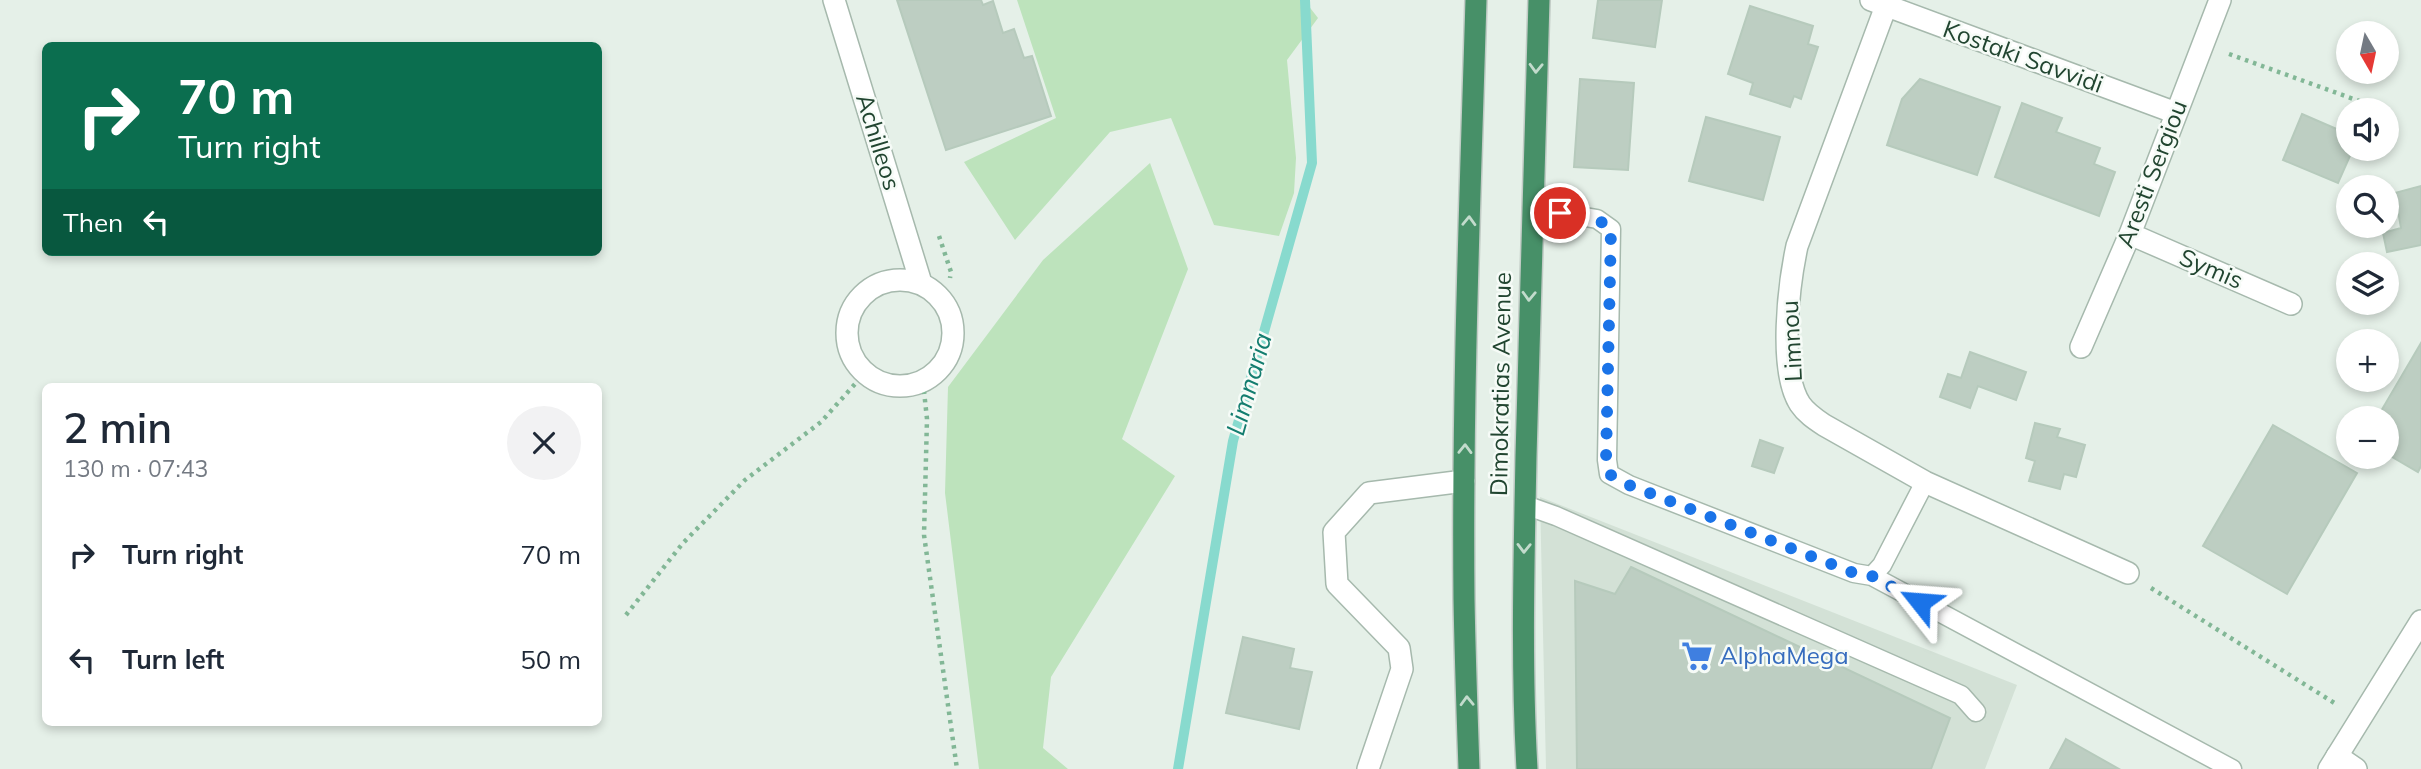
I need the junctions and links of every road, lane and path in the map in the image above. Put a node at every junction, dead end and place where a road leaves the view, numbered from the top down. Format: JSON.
{"nodes":[{"id":1,"x":834,"y":0,"type":"edge"},
{"id":2,"x":1476,"y":0,"type":"edge"},
{"id":3,"x":1539,"y":0,"type":"edge"},
{"id":4,"x":2220,"y":0,"type":"edge"},
{"id":5,"x":1879,"y":3,"type":"edge"},
{"id":6,"x":2202,"y":45,"type":"junction"},
{"id":7,"x":2350,"y":98,"type":"edge"},
{"id":8,"x":2176,"y":113,"type":"junction"},
{"id":9,"x":1532,"y":208,"type":"junction"},
{"id":10,"x":2130,"y":234,"type":"junction"},
{"id":11,"x":921,"y":283,"type":"junction"},
{"id":12,"x":2291,"y":304,"type":"dead end"},
{"id":13,"x":2081,"y":347,"type":"dead end"},
{"id":14,"x":864,"y":374,"type":"junction"},
{"id":15,"x":923,"y":382,"type":"junction"},
{"id":16,"x":1464,"y":481,"type":"junction"},
{"id":17,"x":1925,"y":482,"type":"junction"},
{"id":18,"x":1525,"y":505,"type":"junction"},
{"id":19,"x":2128,"y":573,"type":"joint"},
{"id":20,"x":1872,"y":576,"type":"junction"},
{"id":21,"x":626,"y":615,"type":"dead end"},
{"id":22,"x":2421,"y":621,"type":"edge"},
{"id":23,"x":1976,"y":712,"type":"dead end"},
{"id":24,"x":2360,"y":719,"type":"junction"},
{"id":25,"x":2333,"y":762,"type":"edge"},
{"id":26,"x":957,"y":769,"type":"edge"},
{"id":27,"x":1368,"y":769,"type":"edge"},
{"id":28,"x":1469,"y":769,"type":"edge"},
{"id":29,"x":1527,"y":769,"type":"edge"},
{"id":30,"x":2232,"y":769,"type":"edge"},
{"id":31,"x":2356,"y":769,"type":"edge"}],
"edges":[{"from":1,"to":11,"type":"street","name":"Achilleos"},
{"from":16,"to":2,"type":"highway","name":"Dimokratias Avenue","one_way":true},
{"from":3,"to":9,"type":"highway","name":"Dimokratias Avenue","one_way":true},
{"from":4,"to":6,"type":"street","name":"Aresti Sergiou"},
{"from":5,"to":8,"type":"street","name":"Kostaki Savvidi"},
{"from":5,"to":17,"type":"street","name":"Limnou"},
{"from":6,"to":7,"type":"path"},
{"from":6,"to":8,"type":"street","name":"Aresti Sergiou"},
{"from":8,"to":10,"type":"street","name":"Aresti Sergiou"},
{"from":9,"to":18,"type":"highway","name":"Dimokratias Avenue","one_way":true},
{"from":9,"to":20,"type":"lane"},
{"from":10,"to":12,"type":"street","name":"Symis"},
{"from":10,"to":13,"type":"street","name":"Aresti Sergiou"},
{"from":11,"to":14,"type":"street"},
{"from":11,"to":15,"type":"street"},
{"from":14,"to":15,"type":"street"},
{"from":14,"to":21,"type":"path"},
{"from":15,"to":26,"type":"path"},
{"from":16,"to":27,"type":"street"},
{"from":28,"to":16,"type":"highway","name":"Dimokratias Avenue","one_way":true},
{"from":17,"to":19,"type":"street","name":"Limnou"},
{"from":17,"to":20,"type":"lane"},
{"from":18,"to":23,"type":"lane"},
{"from":18,"to":29,"type":"highway","name":"Dimokratias Avenue","one_way":true},
{"from":19,"to":24,"type":"path"},
{"from":20,"to":30,"type":"lane"},
{"from":22,"to":24,"type":"street"},
{"from":24,"to":25,"type":"street"},
{"from":25,"to":31,"type":"street"}]}
